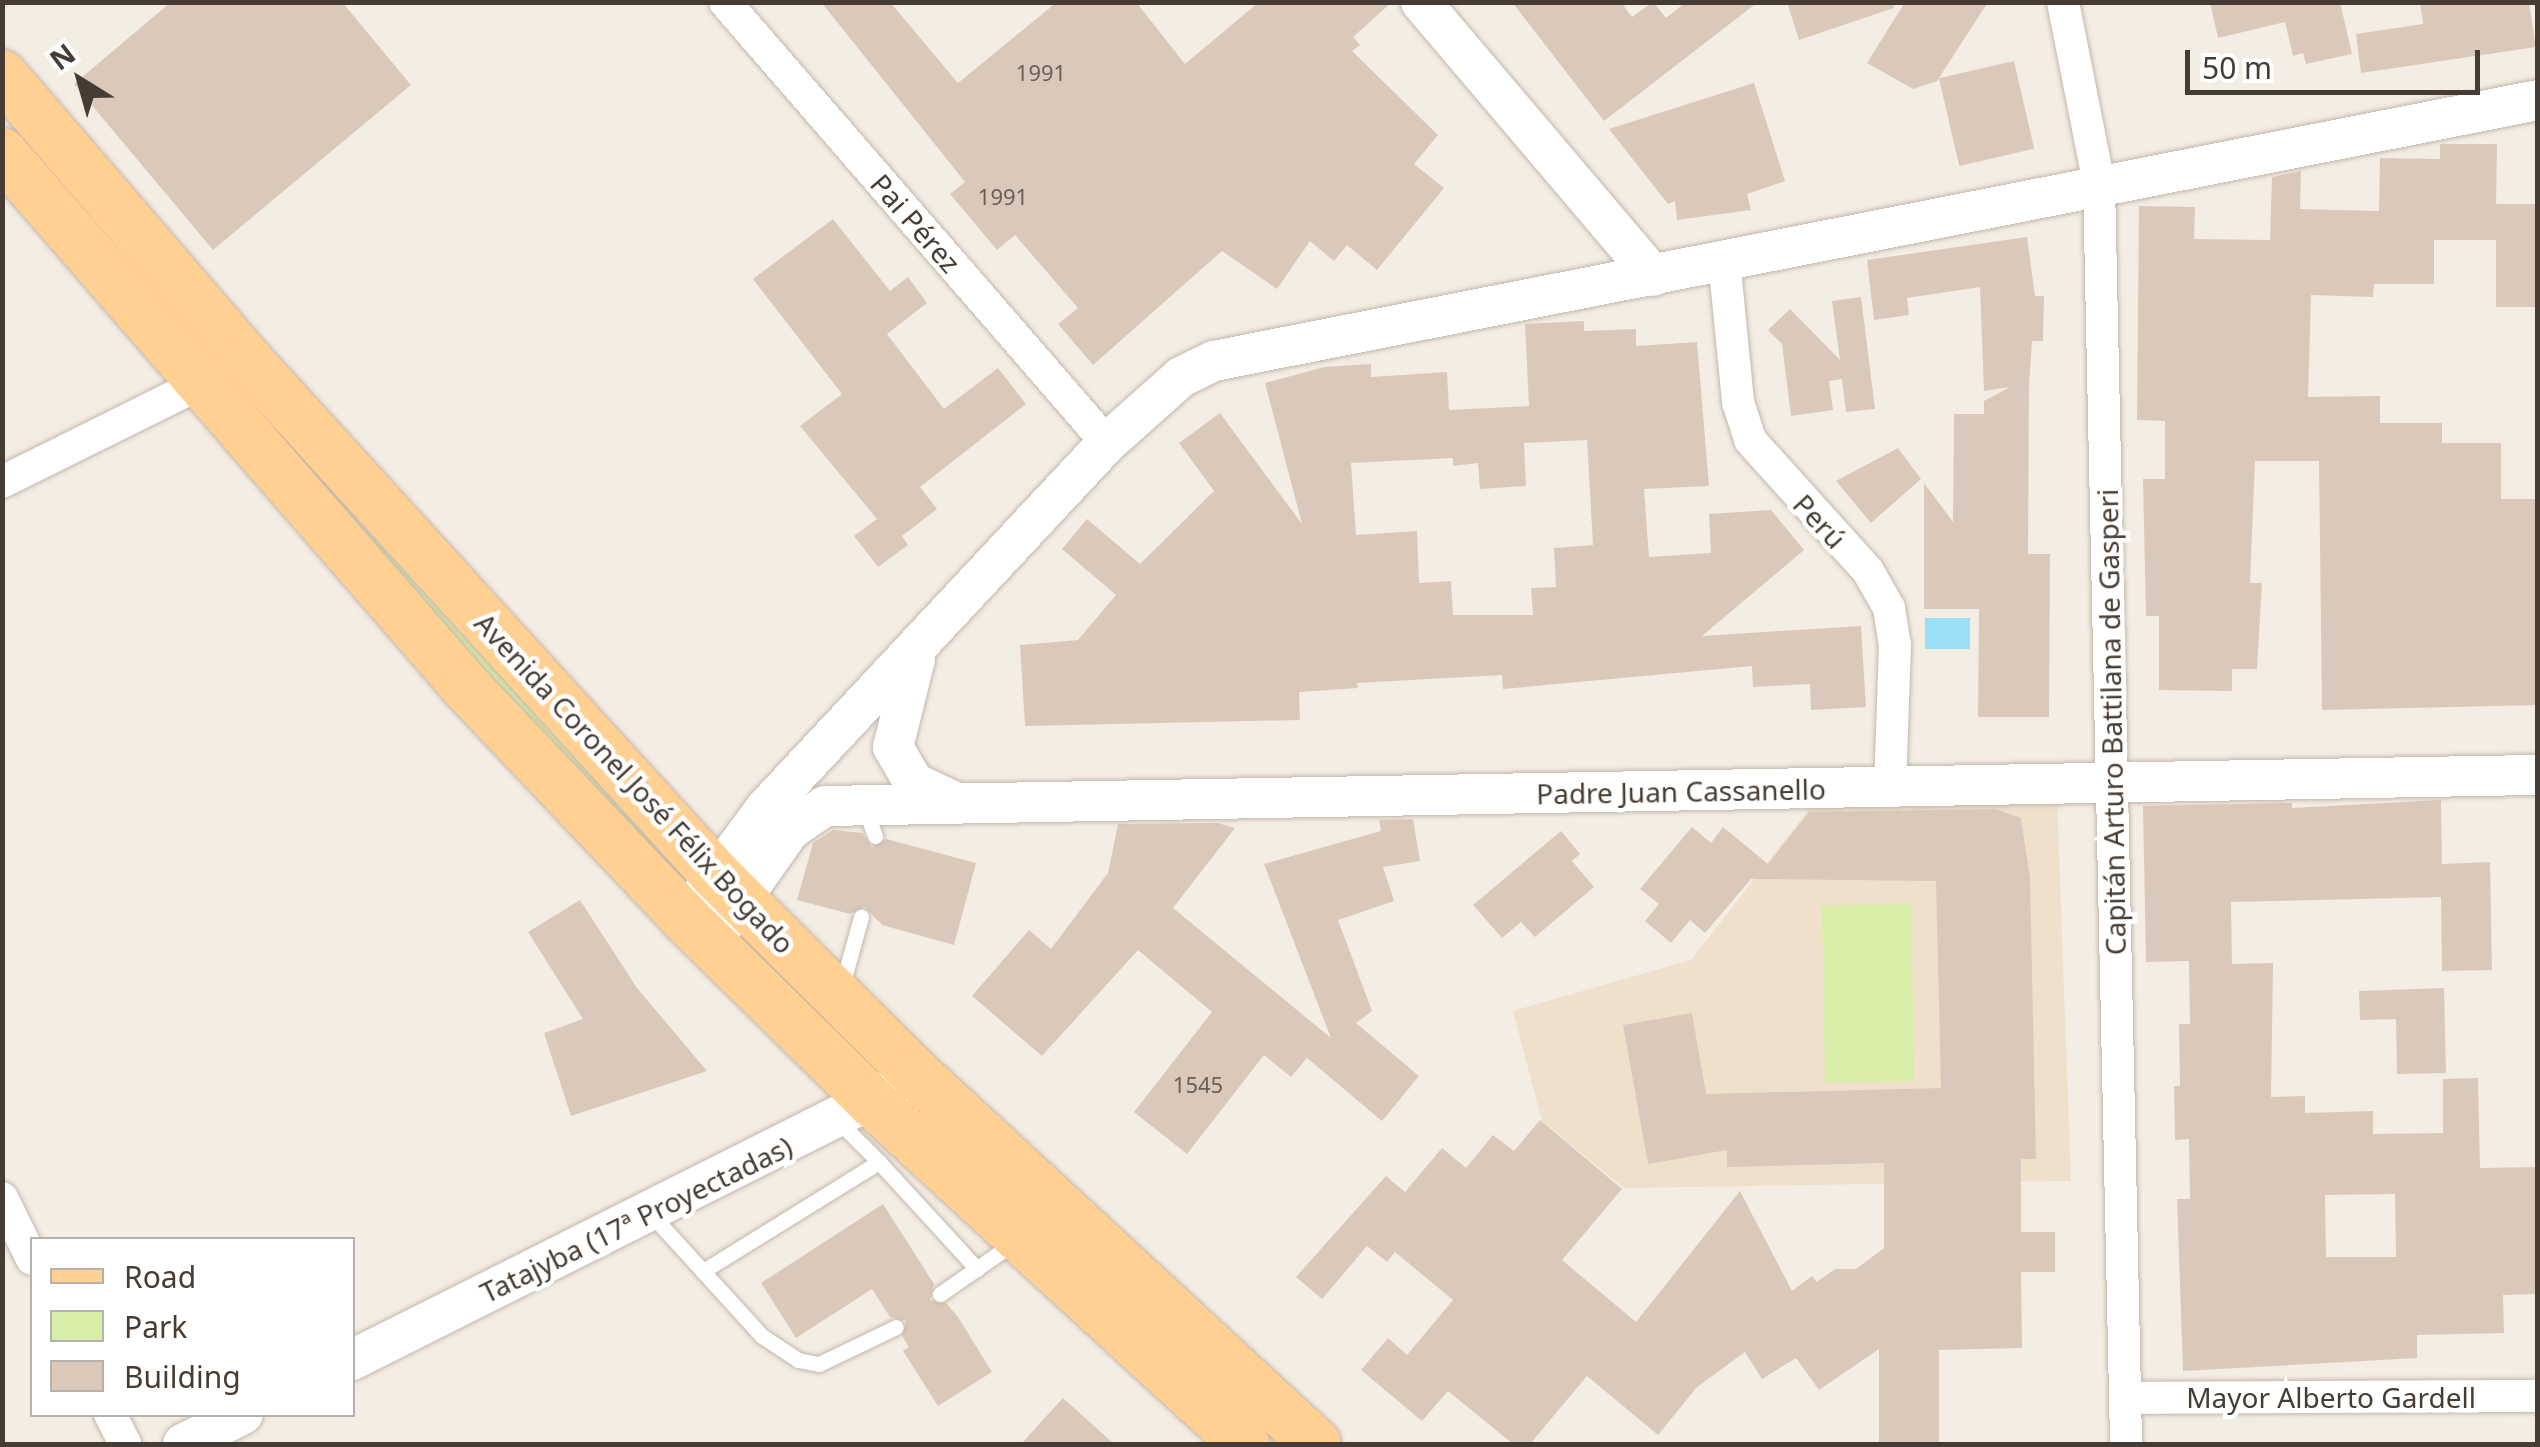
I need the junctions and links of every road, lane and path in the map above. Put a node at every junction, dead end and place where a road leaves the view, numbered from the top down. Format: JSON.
{"nodes":[{"id":1,"x":725,"y":2,"type":"edge"},
{"id":2,"x":1421,"y":2,"type":"edge"},
{"id":3,"x":2064,"y":2,"type":"edge"},
{"id":4,"x":2,"y":75,"type":"edge"},
{"id":5,"x":2538,"y":100,"type":"edge"},
{"id":6,"x":2,"y":153,"type":"edge"},
{"id":7,"x":2099,"y":184,"type":"junction"},
{"id":8,"x":1724,"y":259,"type":"junction"},
{"id":9,"x":1653,"y":276,"type":"junction"},
{"id":10,"x":247,"y":360,"type":"junction"},
{"id":11,"x":198,"y":385,"type":"junction"},
{"id":12,"x":1107,"y":443,"type":"junction"},
{"id":13,"x":2,"y":482,"type":"edge"},
{"id":14,"x":916,"y":655,"type":"junction"},
{"id":15,"x":2538,"y":775,"type":"edge"},
{"id":16,"x":2112,"y":783,"type":"junction"},
{"id":17,"x":1890,"y":787,"type":"junction"},
{"id":18,"x":960,"y":803,"type":"junction"},
{"id":19,"x":729,"y":888,"type":"junction"},
{"id":20,"x":861,"y":918,"type":"dead end"},
{"id":21,"x":698,"y":930,"type":"junction"},
{"id":22,"x":839,"y":998,"type":"junction"},
{"id":23,"x":918,"y":1076,"type":"junction"},
{"id":24,"x":854,"y":1110,"type":"junction"},
{"id":25,"x":878,"y":1162,"type":"junction"},
{"id":26,"x":2,"y":1198,"type":"edge"},
{"id":27,"x":649,"y":1212,"type":"junction"},
{"id":28,"x":1020,"y":1238,"type":"junction"},
{"id":29,"x":30,"y":1255,"type":"edge"},
{"id":30,"x":978,"y":1269,"type":"junction"},
{"id":31,"x":703,"y":1271,"type":"junction"},
{"id":32,"x":940,"y":1294,"type":"dead end"},
{"id":33,"x":896,"y":1326,"type":"dead end"},
{"id":34,"x":355,"y":1359,"type":"edge"},
{"id":35,"x":2538,"y":1396,"type":"edge"},
{"id":36,"x":2125,"y":1398,"type":"junction"},
{"id":37,"x":112,"y":1417,"type":"edge"},
{"id":38,"x":237,"y":1417,"type":"edge"},
{"id":39,"x":125,"y":1444,"type":"edge"},
{"id":40,"x":183,"y":1444,"type":"edge"},
{"id":41,"x":1245,"y":1444,"type":"edge"},
{"id":42,"x":1316,"y":1444,"type":"edge"},
{"id":43,"x":2126,"y":1444,"type":"edge"}],
"edges":[{"from":1,"to":12,"type":"street","name":"Pai Pérez"},
{"from":2,"to":9,"type":"street"},
{"from":3,"to":7,"type":"street","name":"Capitán Arturo Battilana de Gasperi"},
{"from":4,"to":10,"type":"main road","name":"Avenida Coronel José Félix Bogado"},
{"from":5,"to":7,"type":"street"},
{"from":6,"to":11,"type":"main road","name":"Avenida Coronel José Félix Bogado"},
{"from":7,"to":8,"type":"street"},
{"from":7,"to":16,"type":"street","name":"Capitán Arturo Battilana de Gasperi"},
{"from":8,"to":9,"type":"street"},
{"from":8,"to":17,"type":"street","name":"Perú"},
{"from":9,"to":12,"type":"street"},
{"from":10,"to":11,"type":"street"},
{"from":10,"to":19,"type":"main road","name":"Avenida Coronel José Félix Bogado"},
{"from":11,"to":13,"type":"street"},
{"from":11,"to":21,"type":"main road","name":"Avenida Coronel José Félix Bogado"},
{"from":12,"to":14,"type":"street"},
{"from":14,"to":18,"type":"street"},
{"from":14,"to":19,"type":"street"},
{"from":15,"to":16,"type":"street","name":"Padre Juan Cassanello"},
{"from":16,"to":17,"type":"street","name":"Padre Juan Cassanello"},
{"from":16,"to":36,"type":"street","name":"Capitán Arturo Battilana de Gasperi"},
{"from":17,"to":18,"type":"street","name":"Padre Juan Cassanello"},
{"from":18,"to":19,"type":"street","name":"Padre Juan Cassanello"},
{"from":19,"to":21,"type":"street"},
{"from":19,"to":22,"type":"main road","name":"Avenida Coronel José Félix Bogado"},
{"from":20,"to":22,"type":"lane"},
{"from":21,"to":24,"type":"main road","name":"Avenida Coronel José Félix Bogado"},
{"from":22,"to":23,"type":"main road","name":"Avenida Coronel José Félix Bogado"},
{"from":23,"to":24,"type":"street","name":"Tatajyba (17ª Proyectadas)"},
{"from":23,"to":42,"type":"main road","name":"Avenida Coronel José Félix Bogado"},
{"from":24,"to":25,"type":"lane"},
{"from":24,"to":27,"type":"street","name":"Tatajyba (17ª Proyectadas)"},
{"from":24,"to":28,"type":"main road","name":"Avenida Coronel José Félix Bogado"},
{"from":25,"to":30,"type":"lane"},
{"from":25,"to":31,"type":"lane"},
{"from":26,"to":29,"type":"street"},
{"from":27,"to":31,"type":"lane"},
{"from":27,"to":34,"type":"street","name":"Tatajyba (17ª Proyectadas)"},
{"from":28,"to":30,"type":"lane"},
{"from":28,"to":41,"type":"main road","name":"Avenida Coronel José Félix Bogado"},
{"from":30,"to":32,"type":"lane"},
{"from":31,"to":33,"type":"lane"},
{"from":35,"to":36,"type":"street","name":"Mayor Alberto Gardell"},
{"from":36,"to":43,"type":"street","name":"Capitán Arturo Battilana de Gasperi"},
{"from":37,"to":39,"type":"street"},
{"from":38,"to":40,"type":"street"}]}
